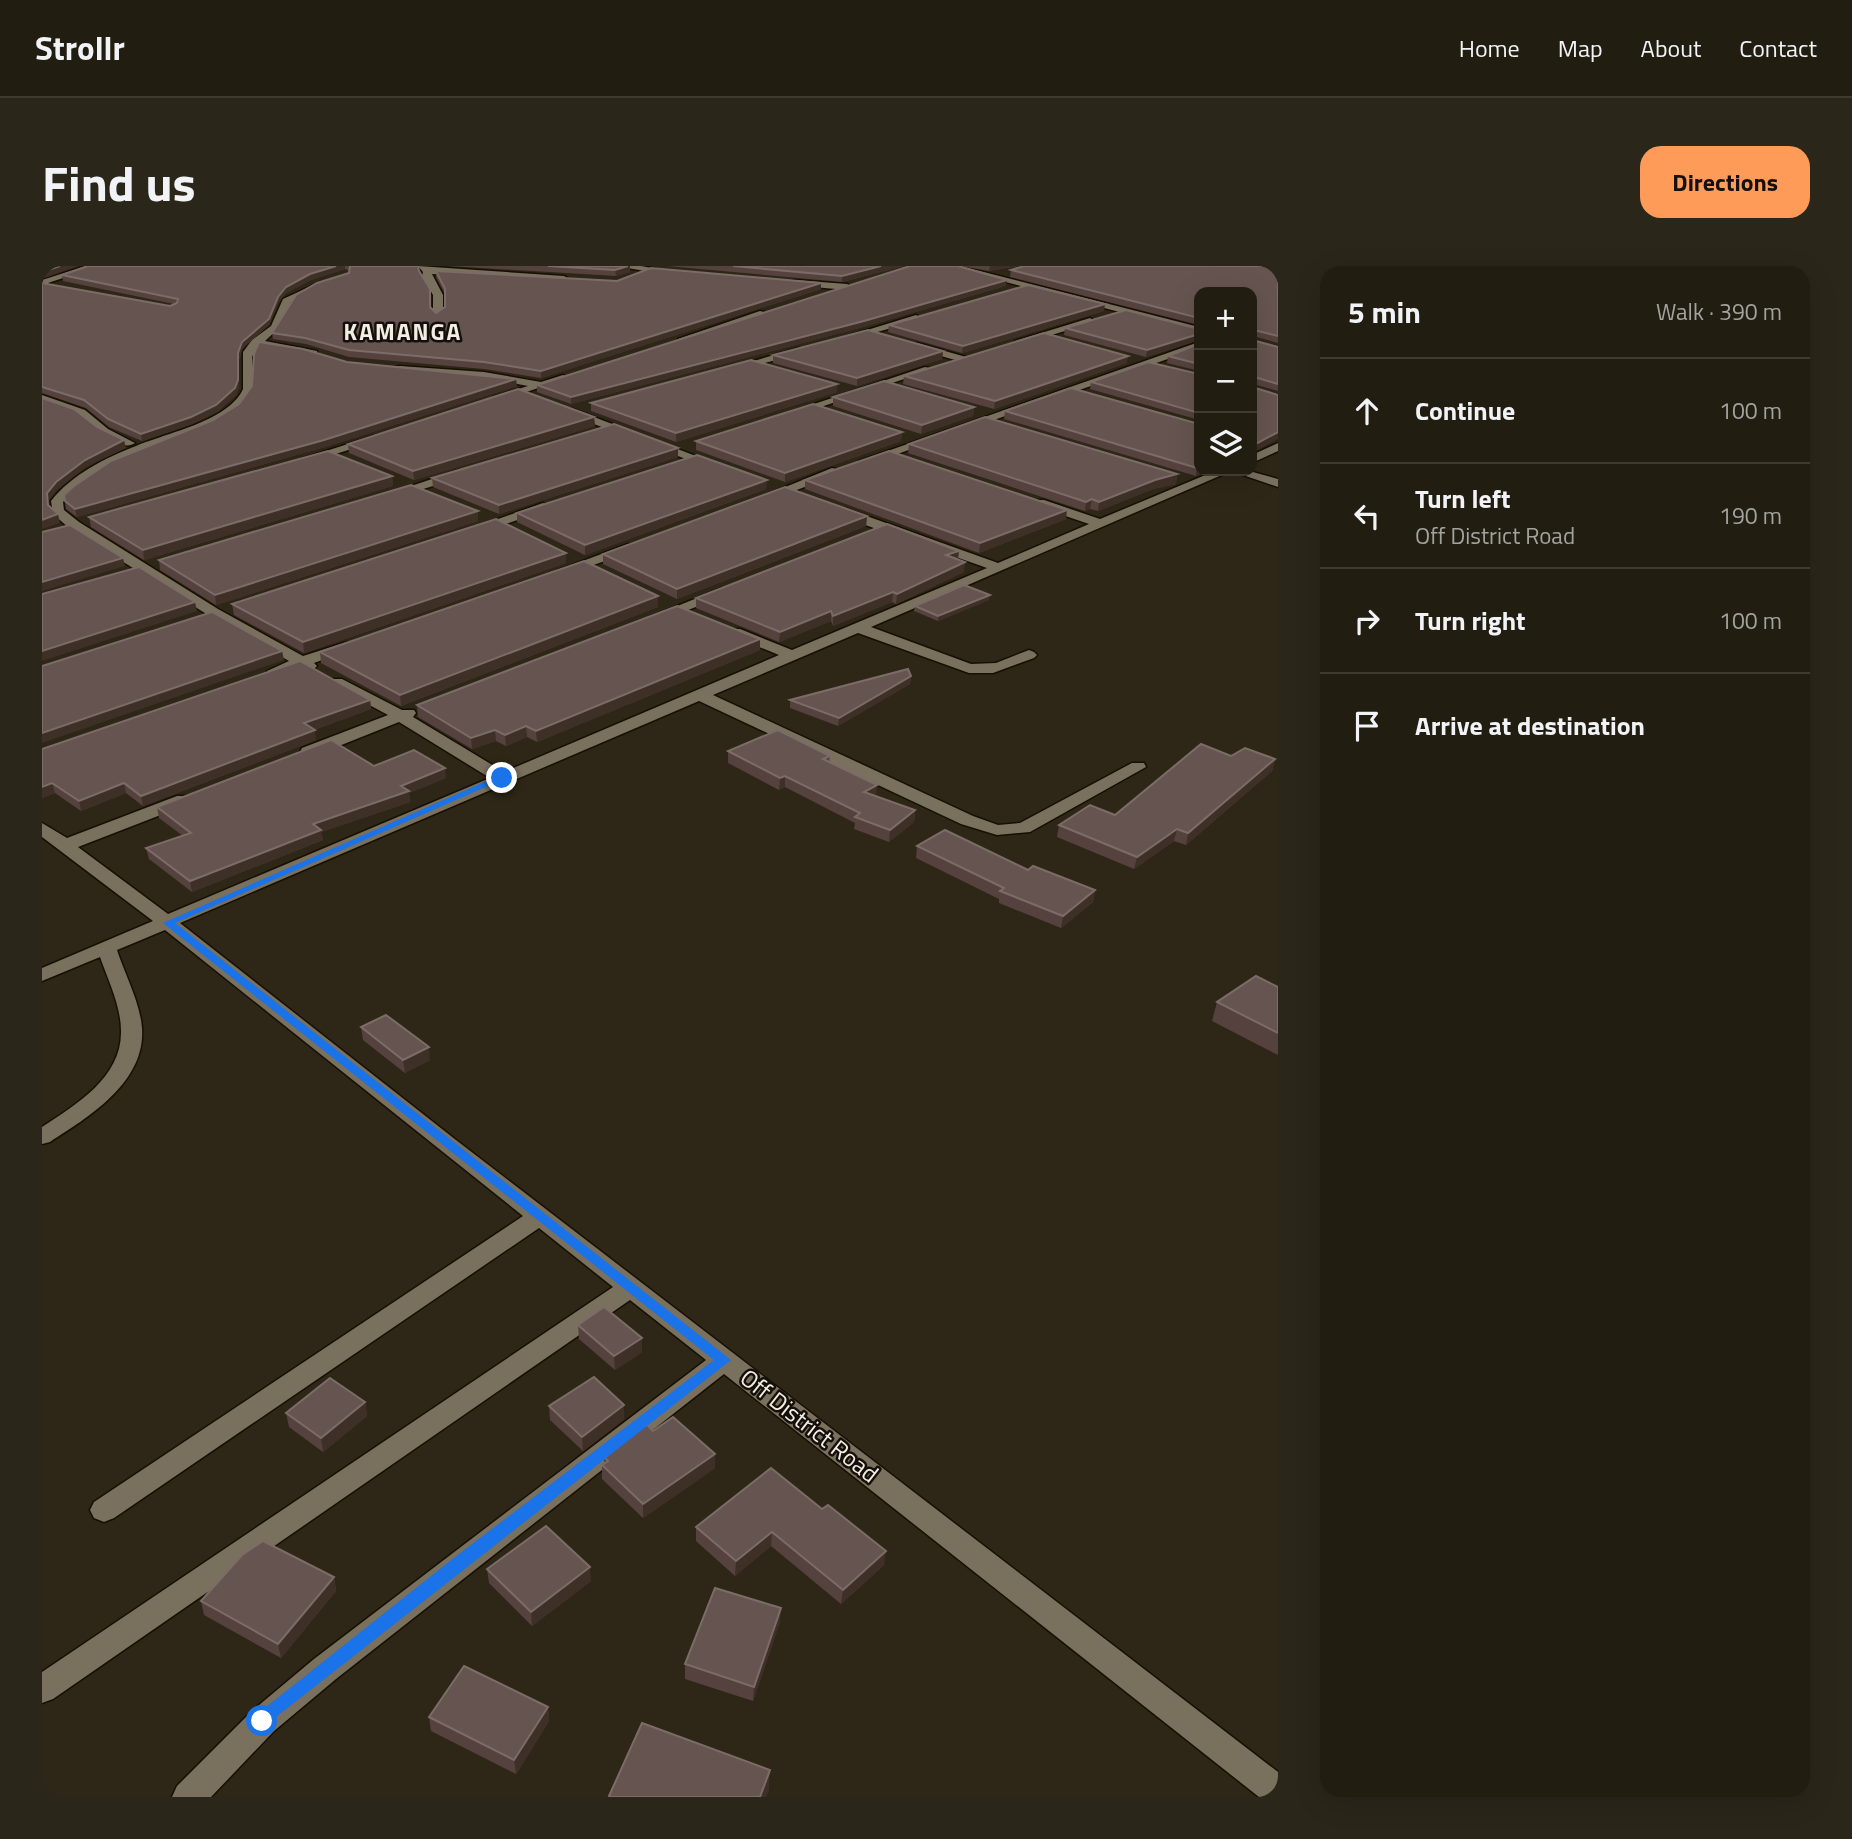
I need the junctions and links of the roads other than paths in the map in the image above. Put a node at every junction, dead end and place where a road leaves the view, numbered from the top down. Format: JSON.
{"nodes":[{"id":1,"x":94,"y":266,"type":"edge"},
{"id":2,"x":620,"y":266,"type":"edge"},
{"id":3,"x":949,"y":266,"type":"edge"},
{"id":4,"x":425,"y":269,"type":"edge"},
{"id":5,"x":649,"y":270,"type":"junction"},
{"id":6,"x":1016,"y":270,"type":"edge"},
{"id":7,"x":687,"y":274,"type":"edge"},
{"id":8,"x":990,"y":277,"type":"junction"},
{"id":9,"x":570,"y":279,"type":"edge"},
{"id":10,"x":625,"y":279,"type":"edge"},
{"id":11,"x":331,"y":280,"type":"edge"},
{"id":12,"x":787,"y":282,"type":"edge"},
{"id":13,"x":43,"y":283,"type":"edge"},
{"id":14,"x":859,"y":284,"type":"edge"},
{"id":15,"x":1026,"y":286,"type":"junction"},
{"id":16,"x":62,"y":287,"type":"edge"},
{"id":17,"x":847,"y":287,"type":"junction"},
{"id":18,"x":1000,"y":294,"type":"edge"},
{"id":19,"x":810,"y":299,"type":"edge"},
{"id":20,"x":773,"y":310,"type":"edge"},
{"id":21,"x":1124,"y":311,"type":"junction"},
{"id":22,"x":934,"y":313,"type":"edge"},
{"id":23,"x":438,"y":314,"type":"edge"},
{"id":24,"x":1194,"y":329,"type":"edge"},
{"id":25,"x":868,"y":332,"type":"junction"},
{"id":26,"x":1042,"y":335,"type":"junction"},
{"id":27,"x":892,"y":339,"type":"edge"},
{"id":28,"x":256,"y":342,"type":"junction"},
{"id":29,"x":672,"y":342,"type":"edge"},
{"id":30,"x":830,"y":342,"type":"edge"},
{"id":31,"x":904,"y":342,"type":"edge"},
{"id":32,"x":1068,"y":342,"type":"edge"},
{"id":33,"x":1002,"y":347,"type":"edge"},
{"id":34,"x":1194,"y":347,"type":"edge"},
{"id":35,"x":804,"y":349,"type":"edge"},
{"id":36,"x":976,"y":355,"type":"edge"},
{"id":37,"x":1120,"y":356,"type":"edge"},
{"id":38,"x":329,"y":359,"type":"edge"},
{"id":39,"x":962,"y":359,"type":"junction"},
{"id":40,"x":753,"y":363,"type":"junction"},
{"id":41,"x":1146,"y":363,"type":"junction"},
{"id":42,"x":392,"y":369,"type":"edge"},
{"id":43,"x":779,"y":370,"type":"edge"},
{"id":44,"x":1173,"y":370,"type":"edge"},
{"id":45,"x":714,"y":373,"type":"edge"},
{"id":46,"x":569,"y":376,"type":"edge"},
{"id":47,"x":883,"y":384,"type":"junction"},
{"id":48,"x":543,"y":385,"type":"junction"},
{"id":49,"x":831,"y":385,"type":"edge"},
{"id":50,"x":1072,"y":390,"type":"junction"},
{"id":51,"x":907,"y":391,"type":"edge"},
{"id":52,"x":857,"y":392,"type":"junction"},
{"id":53,"x":519,"y":393,"type":"junction"},
{"id":54,"x":1097,"y":397,"type":"edge"},
{"id":55,"x":42,"y":398,"type":"edge"},
{"id":56,"x":545,"y":402,"type":"edge"},
{"id":57,"x":596,"y":404,"type":"edge"},
{"id":58,"x":481,"y":405,"type":"edge"},
{"id":59,"x":813,"y":406,"type":"junction"},
{"id":60,"x":969,"y":409,"type":"edge"},
{"id":61,"x":836,"y":414,"type":"edge"},
{"id":62,"x":775,"y":418,"type":"edge"},
{"id":63,"x":988,"y":418,"type":"junction"},
{"id":64,"x":1010,"y":427,"type":"edge"},
{"id":65,"x":614,"y":428,"type":"junction"},
{"id":66,"x":896,"y":434,"type":"edge"},
{"id":67,"x":587,"y":435,"type":"edge"},
{"id":68,"x":380,"y":437,"type":"edge"},
{"id":69,"x":920,"y":441,"type":"junction"},
{"id":70,"x":1257,"y":441,"type":"edge"},
{"id":71,"x":1278,"y":447,"type":"edge"},
{"id":72,"x":141,"y":448,"type":"junction"},
{"id":73,"x":685,"y":451,"type":"junction"},
{"id":74,"x":330,"y":453,"type":"junction"},
{"id":75,"x":889,"y":453,"type":"junction"},
{"id":76,"x":1257,"y":457,"type":"edge"},
{"id":77,"x":915,"y":461,"type":"edge"},
{"id":78,"x":355,"y":463,"type":"edge"},
{"id":79,"x":292,"y":464,"type":"edge"},
{"id":80,"x":669,"y":466,"type":"edge"},
{"id":81,"x":470,"y":471,"type":"edge"},
{"id":82,"x":733,"y":472,"type":"edge"},
{"id":83,"x":1169,"y":475,"type":"edge"},
{"id":84,"x":1214,"y":476,"type":"edge"},
{"id":85,"x":1254,"y":476,"type":"edge"},
{"id":86,"x":392,"y":477,"type":"edge"},
{"id":87,"x":758,"y":481,"type":"edge"},
{"id":88,"x":1278,"y":483,"type":"edge"},
{"id":89,"x":1196,"y":484,"type":"junction"},
{"id":90,"x":417,"y":486,"type":"junction"},
{"id":91,"x":783,"y":491,"type":"junction"},
{"id":92,"x":441,"y":496,"type":"edge"},
{"id":93,"x":1021,"y":497,"type":"edge"},
{"id":94,"x":378,"y":498,"type":"edge"},
{"id":95,"x":808,"y":500,"type":"edge"},
{"id":96,"x":746,"y":504,"type":"edge"},
{"id":97,"x":551,"y":505,"type":"edge"},
{"id":98,"x":833,"y":509,"type":"edge"},
{"id":99,"x":476,"y":512,"type":"edge"},
{"id":100,"x":499,"y":522,"type":"junction"},
{"id":101,"x":1101,"y":524,"type":"junction"},
{"id":102,"x":884,"y":527,"type":"junction"},
{"id":103,"x":524,"y":533,"type":"edge"},
{"id":104,"x":460,"y":534,"type":"edge"},
{"id":105,"x":858,"y":538,"type":"edge"},
{"id":106,"x":647,"y":541,"type":"edge"},
{"id":107,"x":561,"y":551,"type":"edge"},
{"id":108,"x":585,"y":563,"type":"junction"},
{"id":109,"x":998,"y":567,"type":"junction"},
{"id":110,"x":609,"y":575,"type":"edge"},
{"id":111,"x":546,"y":577,"type":"edge"},
{"id":112,"x":731,"y":588,"type":"edge"},
{"id":113,"x":656,"y":597,"type":"edge"},
{"id":114,"x":680,"y":608,"type":"junction"},
{"id":115,"x":642,"y":623,"type":"edge"},
{"id":116,"x":857,"y":627,"type":"junction"},
{"id":117,"x":365,"y":640,"type":"edge"},
{"id":118,"x":791,"y":655,"type":"junction"},
{"id":119,"x":1029,"y":656,"type":"dead end"},
{"id":120,"x":301,"y":662,"type":"junction"},
{"id":121,"x":262,"y":676,"type":"edge"},
{"id":122,"x":698,"y":694,"type":"junction"},
{"id":123,"x":426,"y":706,"type":"edge"},
{"id":124,"x":401,"y":716,"type":"junction"},
{"id":125,"x":297,"y":756,"type":"edge"},
{"id":126,"x":1138,"y":767,"type":"dead end"},
{"id":127,"x":502,"y":778,"type":"junction"},
{"id":128,"x":194,"y":796,"type":"edge"},
{"id":129,"x":42,"y":828,"type":"edge"},
{"id":130,"x":64,"y":846,"type":"junction"},
{"id":131,"x":168,"y":923,"type":"junction"},
{"id":132,"x":107,"y":948,"type":"junction"},
{"id":133,"x":42,"y":975,"type":"edge"},
{"id":134,"x":42,"y":1137,"type":"edge"},
{"id":135,"x":541,"y":1215,"type":"junction"},
{"id":136,"x":631,"y":1287,"type":"junction"},
{"id":137,"x":724,"y":1360,"type":"junction"},
{"id":138,"x":104,"y":1510,"type":"dead end"},
{"id":139,"x":42,"y":1689,"type":"edge"},
{"id":140,"x":1278,"y":1792,"type":"edge"},
{"id":141,"x":189,"y":1797,"type":"edge"}],
"edges":[{"from":1,"to":13,"type":"street"},
{"from":2,"to":5,"type":"street"},
{"from":3,"to":8,"type":"street"},
{"from":4,"to":9,"type":"street"},
{"from":4,"to":23,"type":"street"},
{"from":5,"to":7,"type":"street"},
{"from":5,"to":10,"type":"street"},
{"from":6,"to":8,"type":"street"},
{"from":8,"to":15,"type":"street"},
{"from":11,"to":28,"type":"street"},
{"from":12,"to":17,"type":"street"},
{"from":13,"to":16,"type":"street"},
{"from":14,"to":17,"type":"street"},
{"from":15,"to":18,"type":"street"},
{"from":15,"to":21,"type":"street"},
{"from":17,"to":19,"type":"street"},
{"from":20,"to":29,"type":"street"},
{"from":21,"to":24,"type":"street"},
{"from":21,"to":26,"type":"street"},
{"from":22,"to":25,"type":"street"},
{"from":25,"to":27,"type":"street"},
{"from":25,"to":30,"type":"street"},
{"from":26,"to":32,"type":"street"},
{"from":26,"to":33,"type":"street"},
{"from":28,"to":38,"type":"street"},
{"from":28,"to":72,"type":"street"},
{"from":31,"to":39,"type":"street"},
{"from":34,"to":41,"type":"street"},
{"from":35,"to":40,"type":"street"},
{"from":36,"to":39,"type":"street"},
{"from":37,"to":41,"type":"street"},
{"from":39,"to":47,"type":"street"},
{"from":40,"to":43,"type":"street"},
{"from":40,"to":45,"type":"street"},
{"from":41,"to":44,"type":"street"},
{"from":41,"to":50,"type":"street"},
{"from":42,"to":48,"type":"street"},
{"from":46,"to":48,"type":"street"},
{"from":47,"to":51,"type":"street"},
{"from":47,"to":52,"type":"street"},
{"from":48,"to":53,"type":"street"},
{"from":49,"to":52,"type":"street"},
{"from":50,"to":54,"type":"street"},
{"from":50,"to":63,"type":"street"},
{"from":52,"to":59,"type":"street"},
{"from":53,"to":56,"type":"street"},
{"from":53,"to":58,"type":"street"},
{"from":55,"to":72,"type":"street"},
{"from":57,"to":65,"type":"street"},
{"from":59,"to":61,"type":"street"},
{"from":59,"to":62,"type":"street"},
{"from":60,"to":63,"type":"street"},
{"from":63,"to":64,"type":"street"},
{"from":63,"to":69,"type":"street"},
{"from":65,"to":67,"type":"street"},
{"from":65,"to":73,"type":"street"},
{"from":66,"to":69,"type":"street"},
{"from":68,"to":74,"type":"street"},
{"from":69,"to":75,"type":"street"},
{"from":70,"to":71,"type":"street"},
{"from":71,"to":76,"type":"street"},
{"from":72,"to":120,"type":"street"},
{"from":73,"to":80,"type":"street"},
{"from":73,"to":82,"type":"street"},
{"from":74,"to":78,"type":"street"},
{"from":74,"to":79,"type":"street"},
{"from":75,"to":77,"type":"street"},
{"from":75,"to":91,"type":"street"},
{"from":81,"to":90,"type":"street"},
{"from":83,"to":89,"type":"street"},
{"from":84,"to":89,"type":"street"},
{"from":85,"to":88,"type":"street"},
{"from":86,"to":90,"type":"street"},
{"from":87,"to":91,"type":"street"},
{"from":89,"to":101,"type":"street"},
{"from":90,"to":92,"type":"street"},
{"from":90,"to":94,"type":"street"},
{"from":91,"to":95,"type":"street"},
{"from":91,"to":96,"type":"street"},
{"from":93,"to":101,"type":"street"},
{"from":97,"to":100,"type":"street"},
{"from":98,"to":102,"type":"street"},
{"from":99,"to":100,"type":"street"},
{"from":100,"to":103,"type":"street"},
{"from":100,"to":104,"type":"street"},
{"from":101,"to":109,"type":"street"},
{"from":102,"to":105,"type":"street"},
{"from":102,"to":109,"type":"street"},
{"from":106,"to":108,"type":"street"},
{"from":107,"to":108,"type":"street"},
{"from":108,"to":110,"type":"street"},
{"from":108,"to":111,"type":"street"},
{"from":109,"to":116,"type":"street"},
{"from":112,"to":114,"type":"street"},
{"from":113,"to":114,"type":"street"},
{"from":114,"to":115,"type":"street"},
{"from":114,"to":118,"type":"street"},
{"from":116,"to":118,"type":"street"},
{"from":116,"to":119,"type":"street"},
{"from":117,"to":120,"type":"street"},
{"from":118,"to":122,"type":"street"},
{"from":120,"to":121,"type":"street"},
{"from":120,"to":124,"type":"street"},
{"from":122,"to":126,"type":"street"},
{"from":122,"to":127,"type":"street"},
{"from":123,"to":124,"type":"street"},
{"from":124,"to":125,"type":"street"},
{"from":124,"to":127,"type":"street"},
{"from":127,"to":131,"type":"street"},
{"from":128,"to":130,"type":"street"},
{"from":129,"to":130,"type":"street","name":"Off District Road"},
{"from":130,"to":131,"type":"street","name":"Off District Road"},
{"from":131,"to":132,"type":"street"},
{"from":131,"to":135,"type":"street","name":"Off District Road"},
{"from":132,"to":133,"type":"street"},
{"from":132,"to":134,"type":"street"},
{"from":135,"to":136,"type":"street","name":"Off District Road"},
{"from":135,"to":138,"type":"street"},
{"from":136,"to":137,"type":"street","name":"Off District Road"},
{"from":136,"to":139,"type":"street"},
{"from":137,"to":140,"type":"street","name":"Off District Road"},
{"from":137,"to":141,"type":"street"}]}
